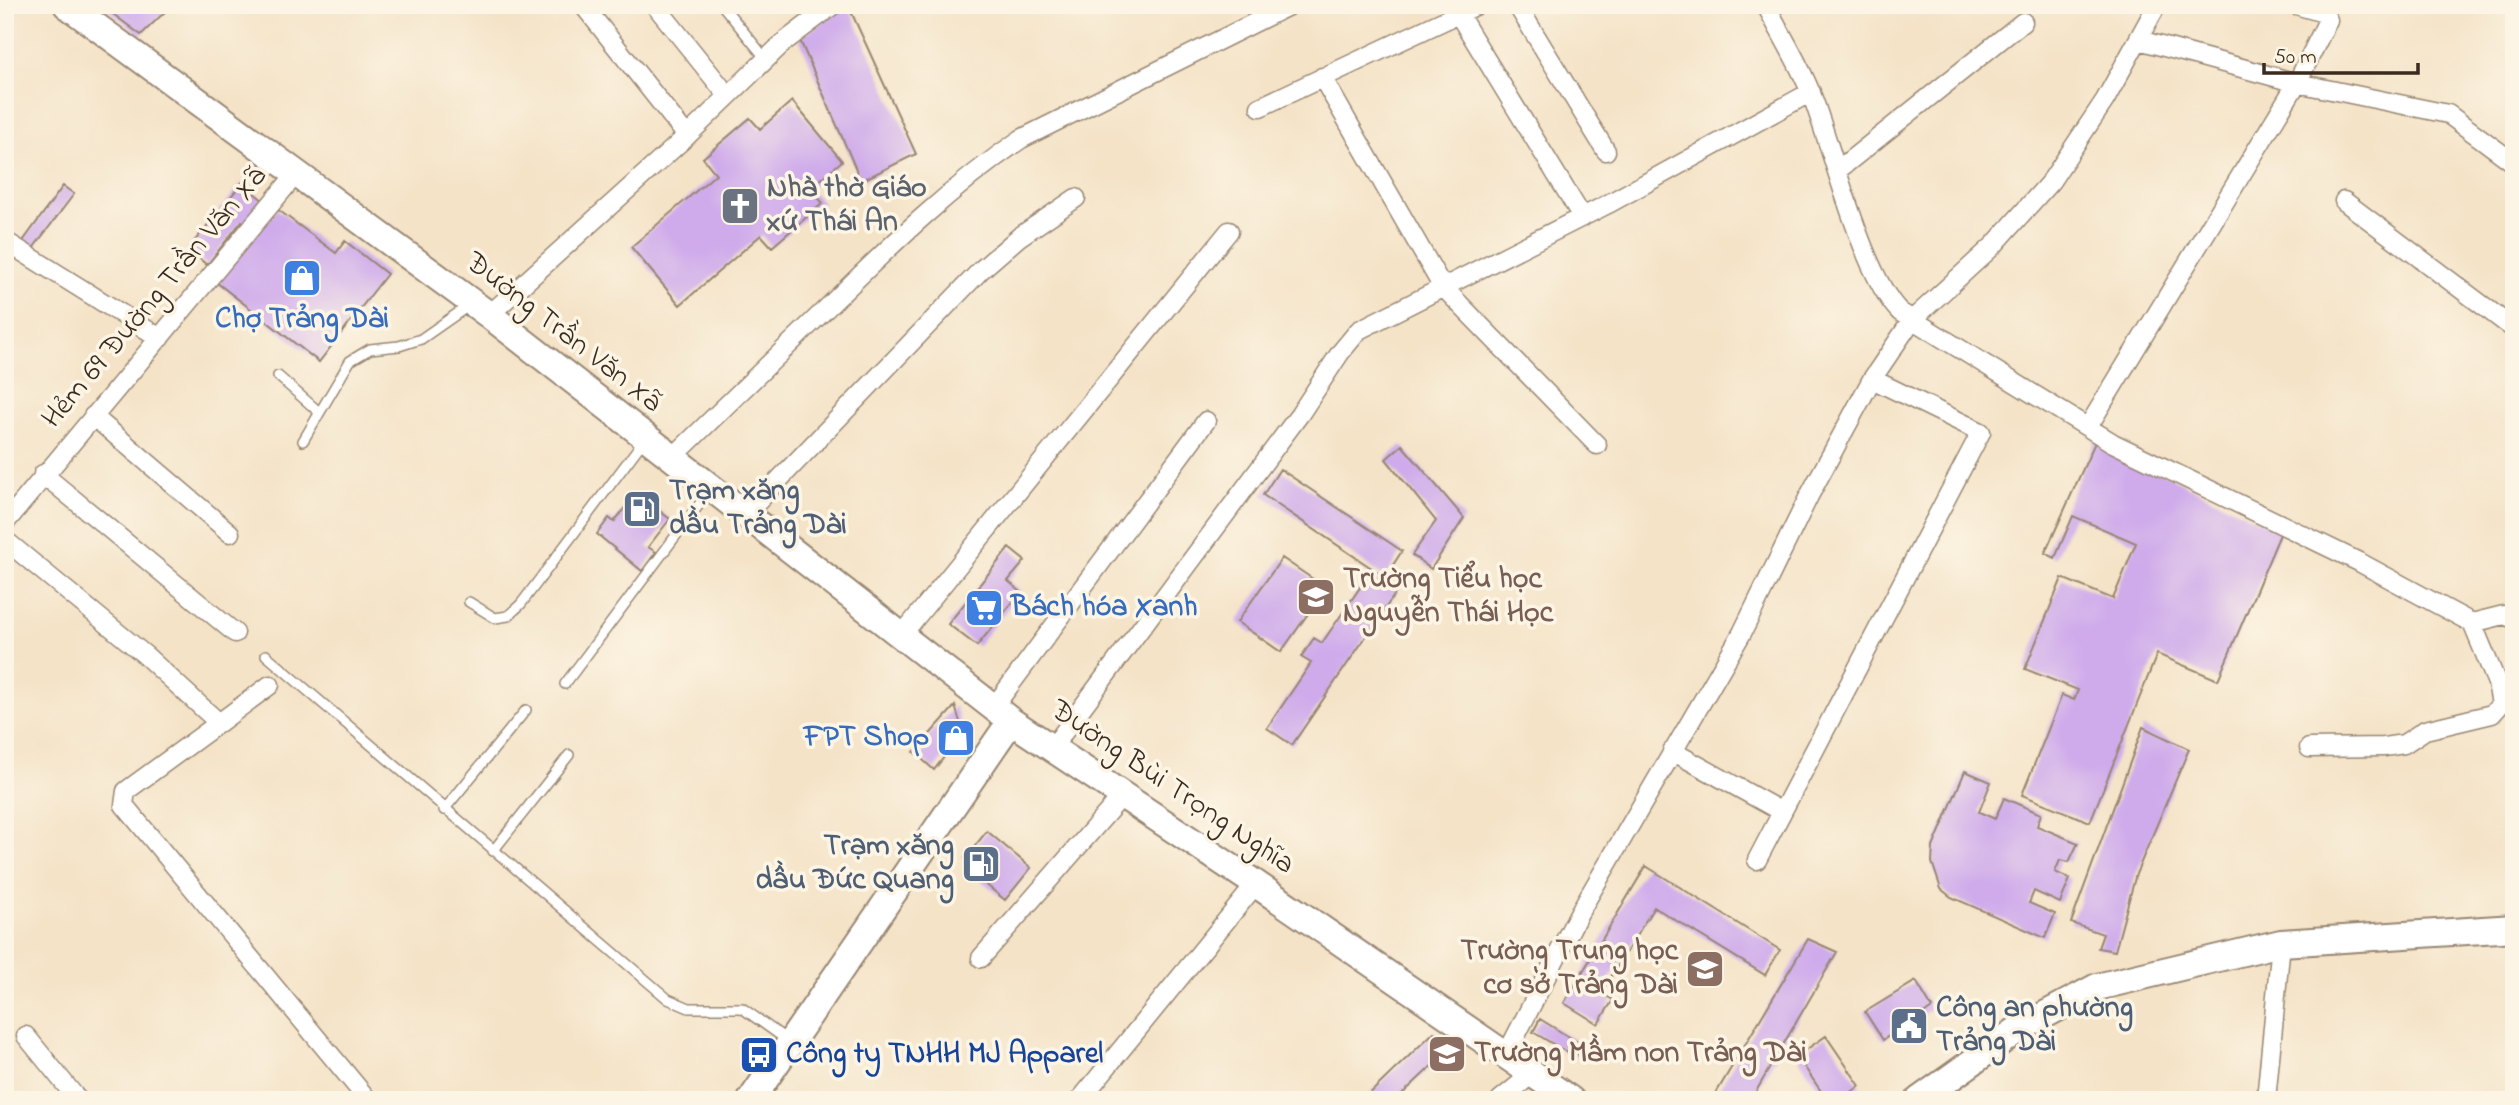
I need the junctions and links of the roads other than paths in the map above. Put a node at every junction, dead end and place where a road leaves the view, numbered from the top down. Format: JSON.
{"nodes":[{"id":1,"x":67,"y":5,"type":"edge"},
{"id":2,"x":583,"y":5,"type":"edge"},
{"id":3,"x":655,"y":5,"type":"edge"},
{"id":4,"x":722,"y":5,"type":"edge"},
{"id":5,"x":1290,"y":5,"type":"edge"},
{"id":6,"x":1477,"y":5,"type":"edge"},
{"id":7,"x":1517,"y":5,"type":"edge"},
{"id":8,"x":2157,"y":5,"type":"edge"},
{"id":9,"x":2296,"y":5,"type":"edge"},
{"id":10,"x":827,"y":7,"type":"edge"},
{"id":11,"x":1772,"y":8,"type":"edge"},
{"id":12,"x":1449,"y":13,"type":"edge"},
{"id":13,"x":2023,"y":22,"type":"dead end"},
{"id":14,"x":2139,"y":40,"type":"junction"},
{"id":15,"x":766,"y":59,"type":"junction"},
{"id":16,"x":1322,"y":77,"type":"junction"},
{"id":17,"x":2297,"y":83,"type":"junction"},
{"id":18,"x":1811,"y":92,"type":"junction"},
{"id":19,"x":728,"y":96,"type":"junction"},
{"id":20,"x":1260,"y":107,"type":"dead end"},
{"id":21,"x":687,"y":136,"type":"junction"},
{"id":22,"x":1606,"y":151,"type":"dead end"},
{"id":23,"x":2514,"y":163,"type":"edge"},
{"id":24,"x":1838,"y":170,"type":"junction"},
{"id":25,"x":296,"y":174,"type":"junction"},
{"id":26,"x":1076,"y":198,"type":"dead end"},
{"id":27,"x":2344,"y":201,"type":"dead end"},
{"id":28,"x":1581,"y":215,"type":"junction"},
{"id":29,"x":1229,"y":230,"type":"dead end"},
{"id":30,"x":5,"y":241,"type":"edge"},
{"id":31,"x":1442,"y":286,"type":"junction"},
{"id":32,"x":480,"y":309,"type":"junction"},
{"id":33,"x":1912,"y":320,"type":"junction"},
{"id":34,"x":2514,"y":330,"type":"edge"},
{"id":35,"x":160,"y":338,"type":"junction"},
{"id":36,"x":278,"y":376,"type":"dead end"},
{"id":37,"x":1872,"y":379,"type":"junction"},
{"id":38,"x":319,"y":412,"type":"junction"},
{"id":39,"x":93,"y":416,"type":"junction"},
{"id":40,"x":1206,"y":421,"type":"dead end"},
{"id":41,"x":2088,"y":426,"type":"junction"},
{"id":42,"x":645,"y":439,"type":"junction"},
{"id":43,"x":303,"y":441,"type":"dead end"},
{"id":44,"x":1597,"y":445,"type":"dead end"},
{"id":45,"x":671,"y":459,"type":"junction"},
{"id":46,"x":43,"y":474,"type":"junction"},
{"id":47,"x":711,"y":489,"type":"junction"},
{"id":48,"x":744,"y":516,"type":"junction"},
{"id":49,"x":5,"y":523,"type":"edge"},
{"id":50,"x":230,"y":533,"type":"dead end"},
{"id":51,"x":5,"y":540,"type":"edge"},
{"id":52,"x":469,"y":602,"type":"dead end"},
{"id":53,"x":2514,"y":619,"type":"edge"},
{"id":54,"x":2472,"y":623,"type":"junction"},
{"id":55,"x":235,"y":633,"type":"dead end"},
{"id":56,"x":901,"y":636,"type":"junction"},
{"id":57,"x":266,"y":655,"type":"dead end"},
{"id":58,"x":565,"y":684,"type":"dead end"},
{"id":59,"x":270,"y":685,"type":"dead end"},
{"id":60,"x":526,"y":710,"type":"dead end"},
{"id":61,"x":1002,"y":715,"type":"junction"},
{"id":62,"x":219,"y":723,"type":"junction"},
{"id":63,"x":1052,"y":748,"type":"junction"},
{"id":64,"x":2309,"y":748,"type":"dead end"},
{"id":65,"x":1672,"y":751,"type":"junction"},
{"id":66,"x":569,"y":755,"type":"dead end"},
{"id":67,"x":1121,"y":797,"type":"junction"},
{"id":68,"x":444,"y":810,"type":"junction"},
{"id":69,"x":1782,"y":812,"type":"junction"},
{"id":70,"x":493,"y":851,"type":"junction"},
{"id":71,"x":1757,"y":860,"type":"dead end"},
{"id":72,"x":1256,"y":884,"type":"junction"},
{"id":73,"x":2514,"y":928,"type":"edge"},
{"id":74,"x":2281,"y":943,"type":"junction"},
{"id":75,"x":981,"y":958,"type":"dead end"},
{"id":76,"x":26,"y":1036,"type":"dead end"},
{"id":77,"x":791,"y":1044,"type":"junction"},
{"id":78,"x":1506,"y":1055,"type":"junction"},
{"id":79,"x":1532,"y":1074,"type":"junction"},
{"id":80,"x":78,"y":1100,"type":"edge"},
{"id":81,"x":368,"y":1100,"type":"edge"},
{"id":82,"x":751,"y":1100,"type":"edge"},
{"id":83,"x":1080,"y":1100,"type":"edge"},
{"id":84,"x":1500,"y":1100,"type":"edge"},
{"id":85,"x":1570,"y":1100,"type":"edge"},
{"id":86,"x":1919,"y":1100,"type":"edge"},
{"id":87,"x":2266,"y":1100,"type":"edge"}],
"edges":[{"from":1,"to":25,"type":"street","name":"Đường Trần Văn Xã"},
{"from":2,"to":21,"type":"street"},
{"from":3,"to":19,"type":"street"},
{"from":4,"to":15,"type":"lane"},
{"from":5,"to":45,"type":"street"},
{"from":6,"to":12,"type":"street"},
{"from":7,"to":22,"type":"street"},
{"from":8,"to":14,"type":"street"},
{"from":9,"to":17,"type":"street"},
{"from":10,"to":15,"type":"street"},
{"from":11,"to":18,"type":"street"},
{"from":12,"to":16,"type":"street"},
{"from":12,"to":28,"type":"street"},
{"from":13,"to":24,"type":"street"},
{"from":14,"to":17,"type":"street"},
{"from":14,"to":33,"type":"street"},
{"from":15,"to":19,"type":"street"},
{"from":16,"to":20,"type":"street"},
{"from":16,"to":31,"type":"street"},
{"from":17,"to":23,"type":"street"},
{"from":17,"to":41,"type":"street"},
{"from":18,"to":24,"type":"street"},
{"from":18,"to":28,"type":"street"},
{"from":19,"to":21,"type":"street"},
{"from":21,"to":32,"type":"street"},
{"from":24,"to":33,"type":"street"},
{"from":25,"to":32,"type":"street","name":"Đường Trần Văn Xã"},
{"from":25,"to":35,"type":"street","name":"Hẻm 69 Đường Trần Văn Xã"},
{"from":26,"to":48,"type":"street"},
{"from":27,"to":34,"type":"street"},
{"from":28,"to":31,"type":"street"},
{"from":29,"to":56,"type":"street"},
{"from":30,"to":35,"type":"street"},
{"from":31,"to":44,"type":"street"},
{"from":31,"to":63,"type":"street"},
{"from":32,"to":38,"type":"lane"},
{"from":32,"to":42,"type":"street","name":"Đường Trần Văn Xã"},
{"from":33,"to":37,"type":"street"},
{"from":33,"to":41,"type":"street"},
{"from":35,"to":39,"type":"street","name":"Hẻm 69 Đường Trần Văn Xã"},
{"from":36,"to":38,"type":"lane"},
{"from":37,"to":65,"type":"street"},
{"from":37,"to":69,"type":"street"},
{"from":38,"to":43,"type":"lane"},
{"from":39,"to":46,"type":"street","name":"Hẻm 69 Đường Trần Văn Xã"},
{"from":39,"to":50,"type":"street"},
{"from":40,"to":61,"type":"street"},
{"from":41,"to":54,"type":"street"},
{"from":42,"to":45,"type":"street","name":"Đường Trần Văn Xã"},
{"from":42,"to":52,"type":"lane"},
{"from":45,"to":47,"type":"street","name":"Đường Trần Văn Xã"},
{"from":46,"to":49,"type":"street","name":"Hẻm 69 Đường Trần Văn Xã"},
{"from":46,"to":55,"type":"street"},
{"from":47,"to":48,"type":"street","name":"Đường Trần Văn Xã"},
{"from":47,"to":58,"type":"lane"},
{"from":48,"to":56,"type":"street","name":"Đường Trần Văn Xã"},
{"from":51,"to":62,"type":"street"},
{"from":53,"to":54,"type":"street"},
{"from":54,"to":64,"type":"street"},
{"from":56,"to":61,"type":"street","name":"Đường Trần Văn Xã"},
{"from":57,"to":68,"type":"lane"},
{"from":59,"to":62,"type":"street"},
{"from":60,"to":68,"type":"lane"},
{"from":61,"to":63,"type":"street","name":"Đường Bùi Trọng Nghĩa"},
{"from":61,"to":77,"type":"street","name":"Đường Bùi Trọng Nghĩa"},
{"from":62,"to":81,"type":"street"},
{"from":63,"to":67,"type":"street","name":"Đường Bùi Trọng Nghĩa"},
{"from":65,"to":69,"type":"street"},
{"from":65,"to":78,"type":"street"},
{"from":66,"to":70,"type":"lane"},
{"from":67,"to":72,"type":"street","name":"Đường Bùi Trọng Nghĩa"},
{"from":67,"to":75,"type":"street"},
{"from":68,"to":70,"type":"lane"},
{"from":69,"to":71,"type":"street"},
{"from":70,"to":77,"type":"lane"},
{"from":72,"to":78,"type":"street","name":"Đường Bùi Trọng Nghĩa"},
{"from":72,"to":83,"type":"street"},
{"from":73,"to":74,"type":"street"},
{"from":74,"to":86,"type":"street"},
{"from":74,"to":87,"type":"street"},
{"from":76,"to":80,"type":"street"},
{"from":77,"to":82,"type":"street","name":"Đường Bùi Trọng Nghĩa"},
{"from":78,"to":79,"type":"street","name":"Đường Bùi Trọng Nghĩa"},
{"from":79,"to":84,"type":"street"},
{"from":79,"to":85,"type":"street","name":"Đường Bùi Trọng Nghĩa"}]}
